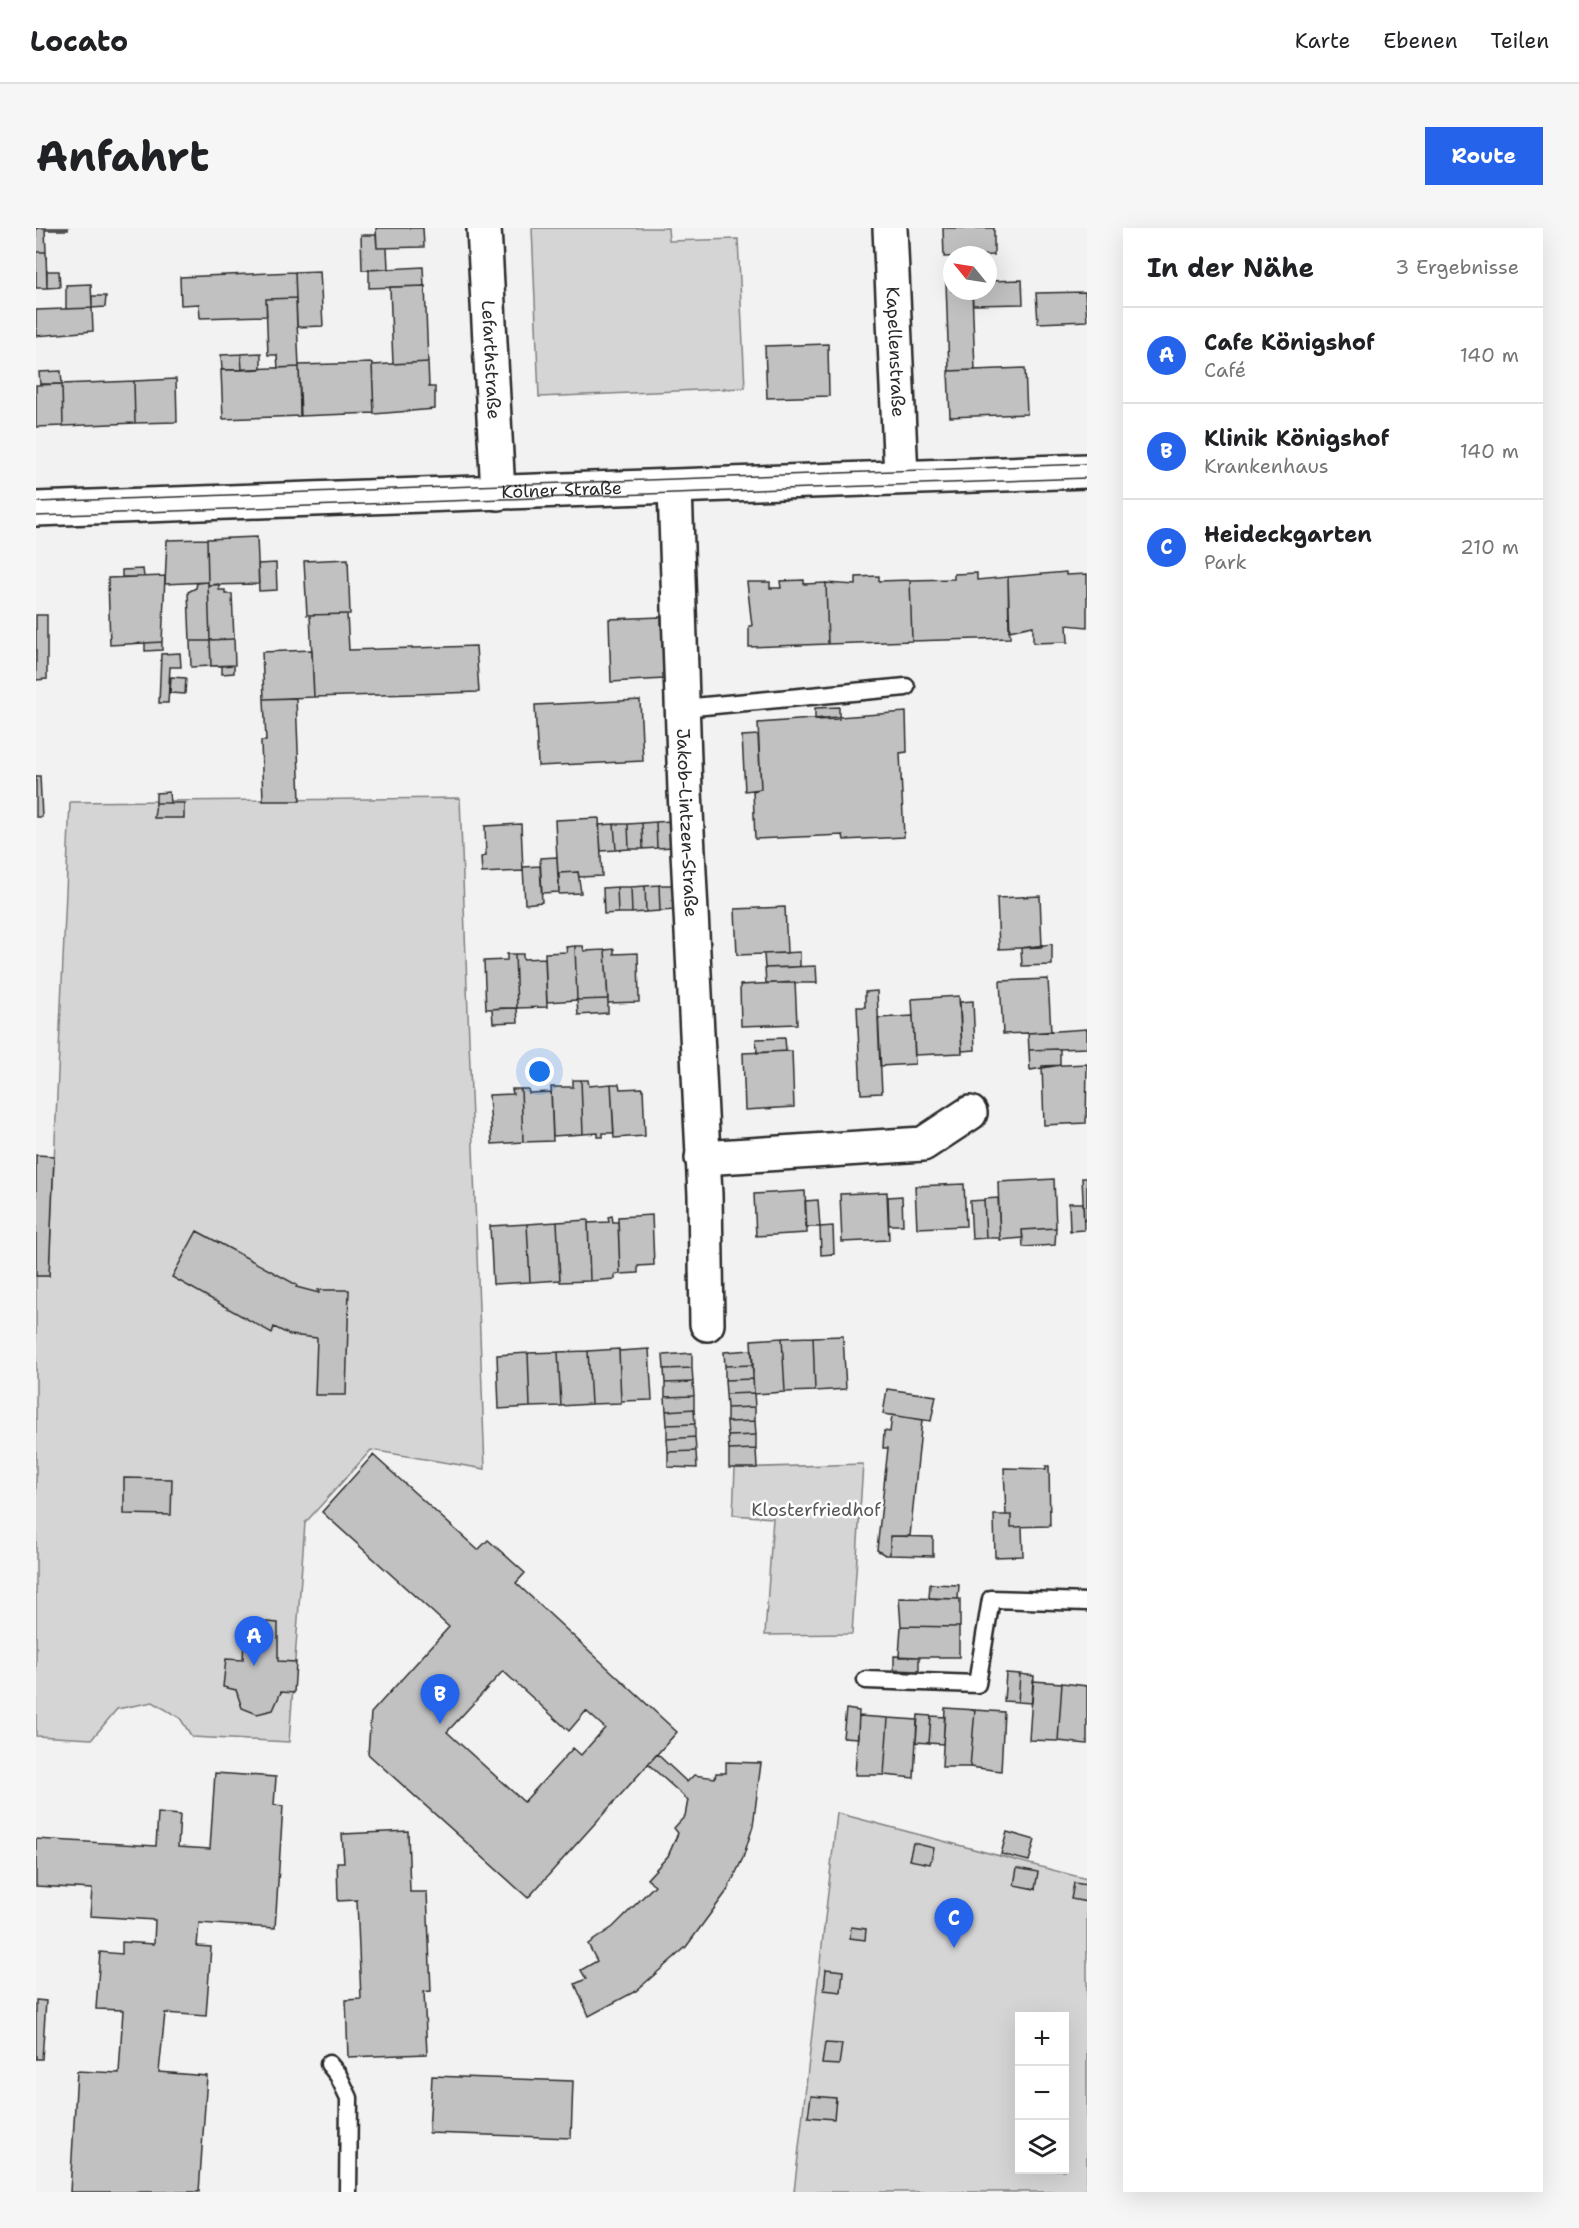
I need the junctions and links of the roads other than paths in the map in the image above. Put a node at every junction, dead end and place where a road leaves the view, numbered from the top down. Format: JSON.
{"nodes":[{"id":1,"x":484,"y":228,"type":"edge"},
{"id":2,"x":890,"y":228,"type":"edge"},
{"id":3,"x":1087,"y":471,"type":"edge"},
{"id":4,"x":901,"y":477,"type":"junction"},
{"id":5,"x":675,"y":487,"type":"junction"},
{"id":6,"x":498,"y":493,"type":"junction"},
{"id":7,"x":36,"y":509,"type":"edge"},
{"id":8,"x":906,"y":687,"type":"dead end"},
{"id":9,"x":683,"y":708,"type":"junction"},
{"id":10,"x":969,"y":1113,"type":"dead end"},
{"id":11,"x":702,"y":1158,"type":"junction"},
{"id":12,"x":707,"y":1324,"type":"dead end"},
{"id":13,"x":1087,"y":1602,"type":"edge"},
{"id":14,"x":866,"y":1680,"type":"dead end"},
{"id":15,"x":328,"y":2064,"type":"dead end"},
{"id":16,"x":348,"y":2192,"type":"edge"}],
"edges":[{"from":1,"to":6,"type":"street","name":"Lefarthstraße"},
{"from":2,"to":4,"type":"street","name":"Kapellenstraße"},
{"from":3,"to":4,"type":"street","name":"Kölner Straße"},
{"from":4,"to":5,"type":"street","name":"Kölner Straße"},
{"from":5,"to":6,"type":"street","name":"Kölner Straße"},
{"from":5,"to":9,"type":"street","name":"Jakob-Lintzen-Straße"},
{"from":6,"to":7,"type":"street","name":"Kölner Straße"},
{"from":8,"to":9,"type":"lane"},
{"from":9,"to":11,"type":"street","name":"Jakob-Lintzen-Straße"},
{"from":10,"to":11,"type":"street"},
{"from":11,"to":12,"type":"street","name":"Jakob-Lintzen-Straße"},
{"from":13,"to":14,"type":"lane"},
{"from":15,"to":16,"type":"lane"}]}
